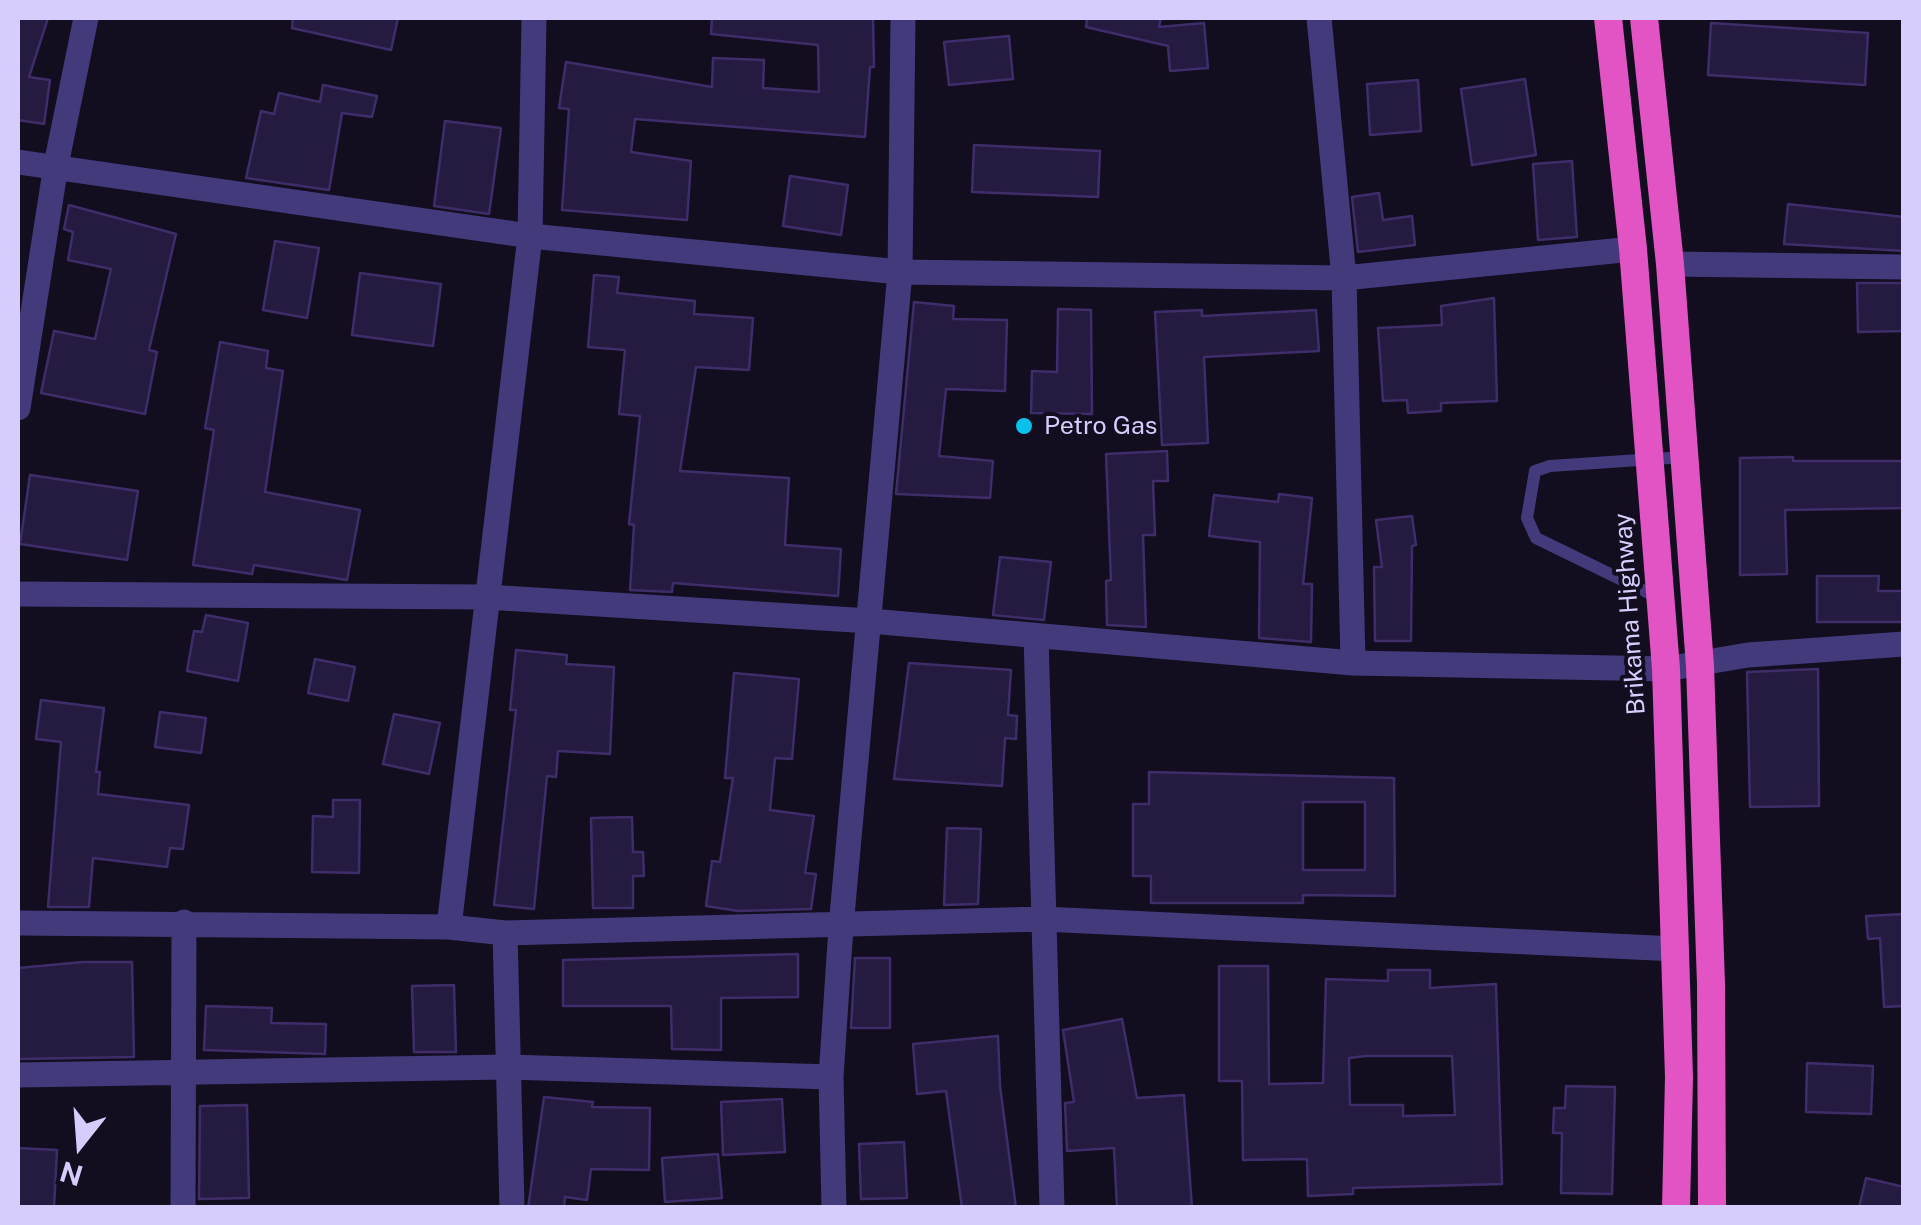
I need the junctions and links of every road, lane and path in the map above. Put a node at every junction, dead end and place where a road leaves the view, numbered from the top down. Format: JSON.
{"nodes":[{"id":1,"x":86,"y":18,"type":"edge"},
{"id":2,"x":534,"y":18,"type":"edge"},
{"id":3,"x":902,"y":18,"type":"edge"},
{"id":4,"x":1318,"y":18,"type":"edge"},
{"id":5,"x":1608,"y":18,"type":"edge"},
{"id":6,"x":1644,"y":18,"type":"edge"},
{"id":7,"x":18,"y":162,"type":"edge"},
{"id":8,"x":56,"y":165,"type":"junction"},
{"id":9,"x":530,"y":236,"type":"junction"},
{"id":10,"x":1633,"y":249,"type":"junction"},
{"id":11,"x":1670,"y":264,"type":"junction"},
{"id":12,"x":1904,"y":267,"type":"edge"},
{"id":13,"x":900,"y":272,"type":"junction"},
{"id":14,"x":1344,"y":278,"type":"junction"},
{"id":15,"x":18,"y":408,"type":"edge"},
{"id":16,"x":1684,"y":457,"type":"junction"},
{"id":17,"x":1649,"y":459,"type":"junction"},
{"id":18,"x":18,"y":594,"type":"edge"},
{"id":19,"x":487,"y":596,"type":"junction"},
{"id":20,"x":1660,"y":598,"type":"junction"},
{"id":21,"x":870,"y":622,"type":"junction"},
{"id":22,"x":1036,"y":636,"type":"junction"},
{"id":23,"x":1904,"y":644,"type":"edge"},
{"id":24,"x":1352,"y":663,"type":"junction"},
{"id":25,"x":1700,"y":666,"type":"junction"},
{"id":26,"x":1666,"y":669,"type":"junction"},
{"id":27,"x":1043,"y":919,"type":"junction"},
{"id":28,"x":184,"y":922,"type":"junction"},
{"id":29,"x":18,"y":923,"type":"edge"},
{"id":30,"x":450,"y":927,"type":"junction"},
{"id":31,"x":841,"y":927,"type":"junction"},
{"id":32,"x":505,"y":933,"type":"junction"},
{"id":33,"x":1676,"y":949,"type":"junction"},
{"id":34,"x":508,"y":1067,"type":"junction"},
{"id":35,"x":185,"y":1073,"type":"junction"},
{"id":36,"x":18,"y":1075,"type":"edge"},
{"id":37,"x":831,"y":1078,"type":"junction"},
{"id":38,"x":183,"y":1208,"type":"edge"},
{"id":39,"x":512,"y":1208,"type":"edge"},
{"id":40,"x":834,"y":1208,"type":"edge"},
{"id":41,"x":1052,"y":1208,"type":"edge"},
{"id":42,"x":1676,"y":1208,"type":"edge"},
{"id":43,"x":1712,"y":1208,"type":"edge"}],
"edges":[{"from":1,"to":8,"type":"street"},
{"from":2,"to":9,"type":"street"},
{"from":3,"to":13,"type":"street"},
{"from":4,"to":14,"type":"street"},
{"from":5,"to":10,"type":"highway","name":"Brikama Highway"},
{"from":6,"to":11,"type":"highway"},
{"from":7,"to":8,"type":"street"},
{"from":8,"to":9,"type":"street"},
{"from":8,"to":15,"type":"street"},
{"from":9,"to":13,"type":"street"},
{"from":9,"to":19,"type":"street"},
{"from":10,"to":14,"type":"street"},
{"from":10,"to":17,"type":"highway","name":"Brikama Highway"},
{"from":11,"to":12,"type":"street"},
{"from":11,"to":16,"type":"highway"},
{"from":13,"to":14,"type":"street"},
{"from":13,"to":21,"type":"street"},
{"from":14,"to":24,"type":"street"},
{"from":16,"to":17,"type":"lane"},
{"from":16,"to":25,"type":"highway"},
{"from":17,"to":20,"type":"highway","name":"Brikama Highway"},
{"from":17,"to":20,"type":"lane"},
{"from":18,"to":19,"type":"street"},
{"from":19,"to":21,"type":"street"},
{"from":19,"to":30,"type":"street"},
{"from":20,"to":26,"type":"highway","name":"Brikama Highway"},
{"from":21,"to":22,"type":"street"},
{"from":21,"to":31,"type":"street"},
{"from":22,"to":24,"type":"street"},
{"from":22,"to":27,"type":"street"},
{"from":23,"to":25,"type":"street"},
{"from":24,"to":26,"type":"street"},
{"from":25,"to":26,"type":"street"},
{"from":25,"to":43,"type":"highway"},
{"from":26,"to":33,"type":"highway","name":"Brikama Highway"},
{"from":27,"to":31,"type":"street"},
{"from":27,"to":33,"type":"street"},
{"from":27,"to":41,"type":"street"},
{"from":28,"to":29,"type":"street"},
{"from":28,"to":30,"type":"street"},
{"from":28,"to":35,"type":"street"},
{"from":30,"to":32,"type":"street"},
{"from":31,"to":32,"type":"street"},
{"from":31,"to":37,"type":"street"},
{"from":32,"to":34,"type":"street"},
{"from":33,"to":42,"type":"highway","name":"Brikama Highway"},
{"from":34,"to":35,"type":"street"},
{"from":34,"to":37,"type":"street"},
{"from":34,"to":39,"type":"street"},
{"from":35,"to":36,"type":"street"},
{"from":35,"to":38,"type":"street"},
{"from":37,"to":40,"type":"street"}]}
